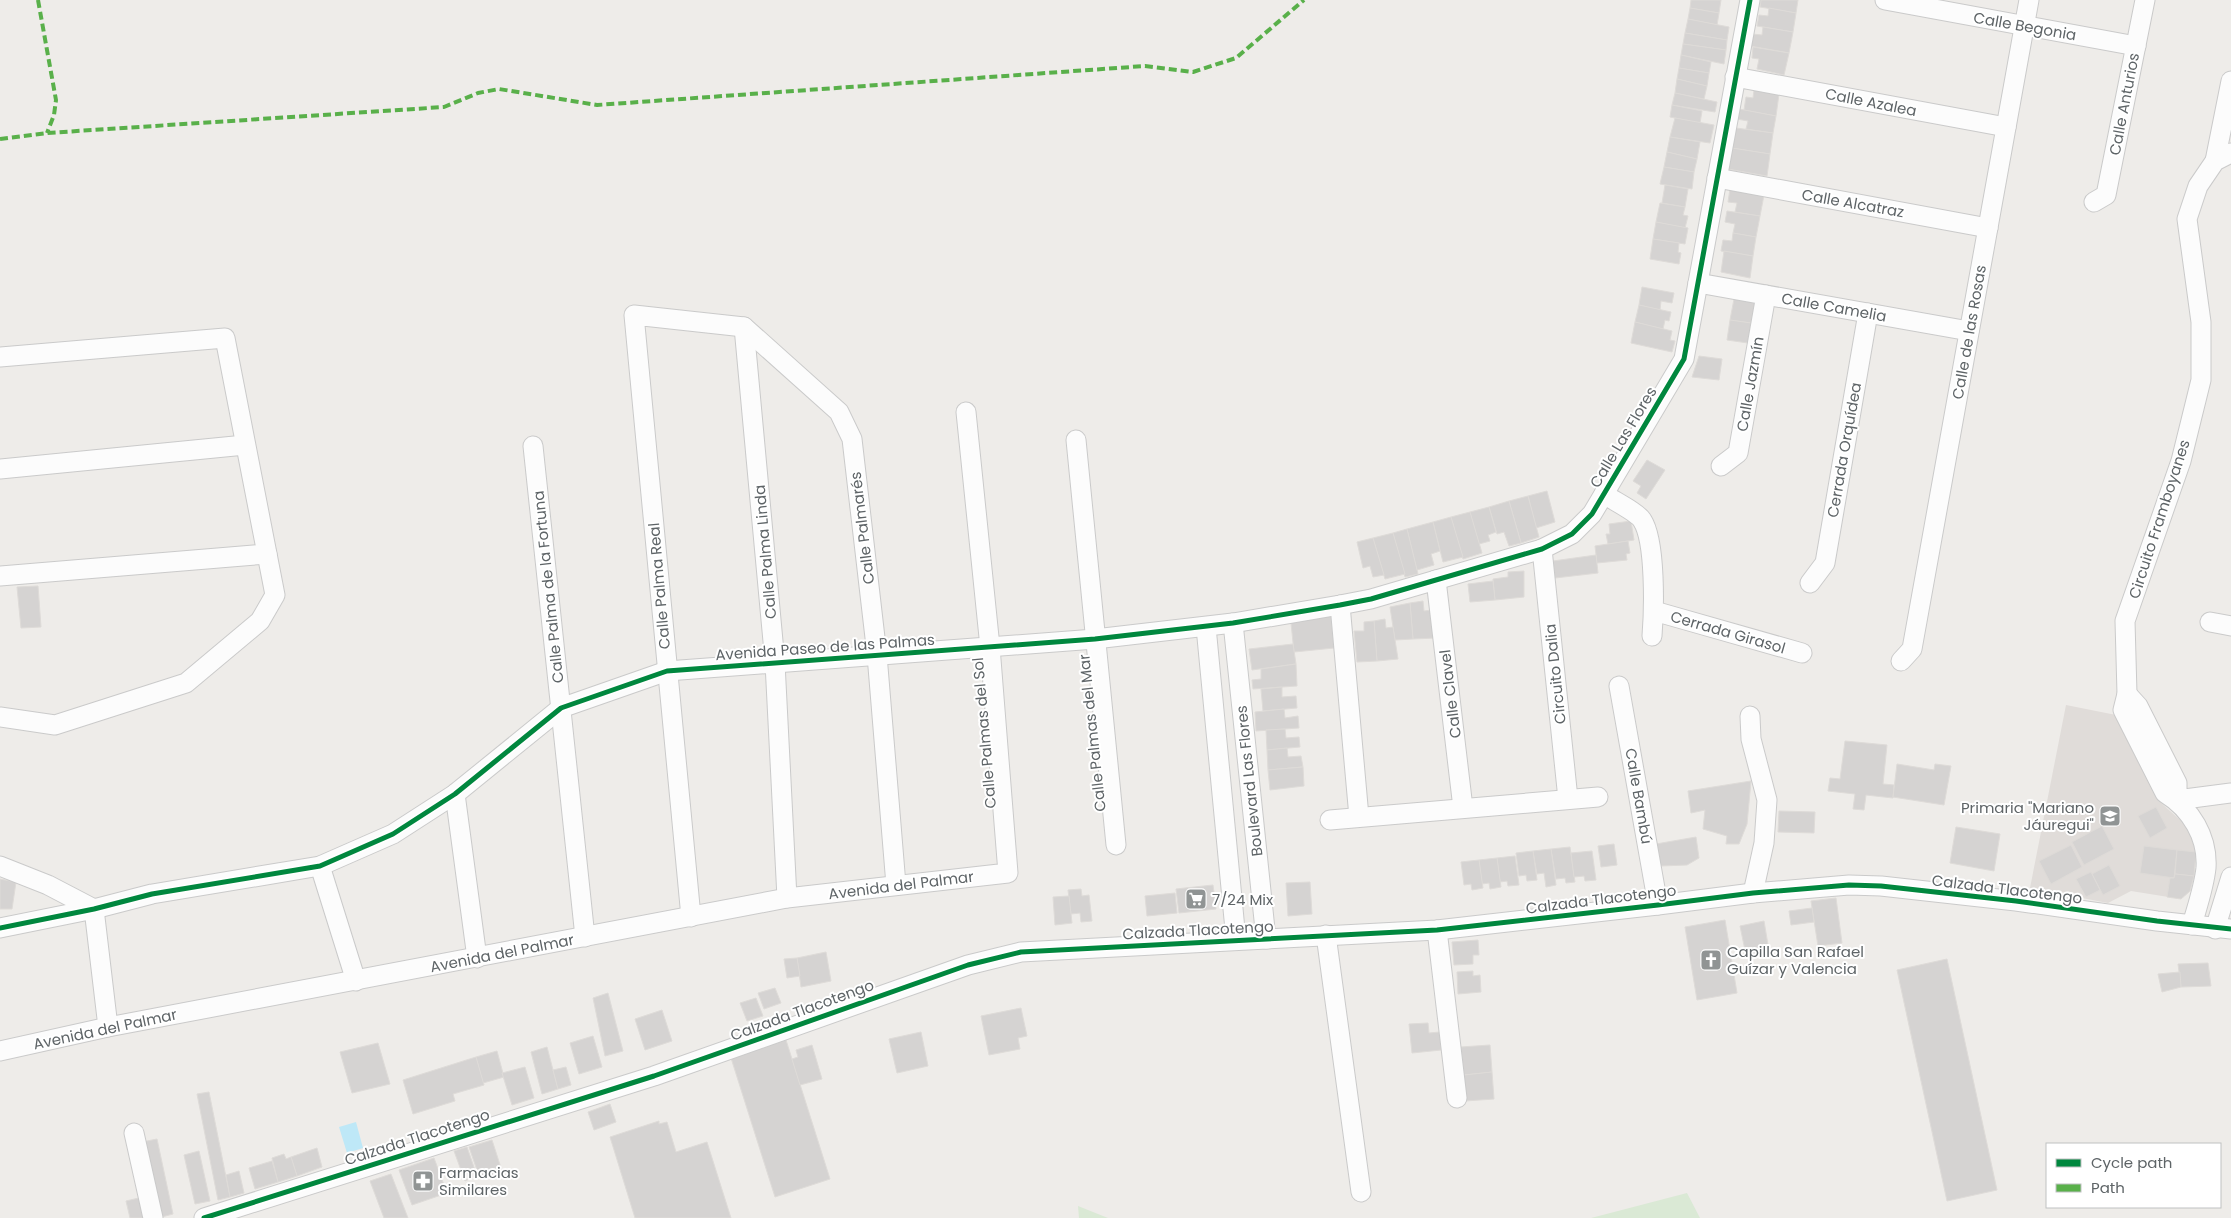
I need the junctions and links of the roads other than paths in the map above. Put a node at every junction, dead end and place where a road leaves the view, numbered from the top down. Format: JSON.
{"nodes":[{"id":1,"x":1750,"y":0,"type":"edge"},
{"id":2,"x":1885,"y":0,"type":"edge"},
{"id":3,"x":2029,"y":0,"type":"edge"},
{"id":4,"x":2145,"y":0,"type":"edge"},
{"id":5,"x":2024,"y":27,"type":"junction"},
{"id":6,"x":2136,"y":46,"type":"junction"},
{"id":7,"x":1735,"y":77,"type":"junction"},
{"id":8,"x":2231,"y":81,"type":"edge"},
{"id":9,"x":2006,"y":128,"type":"junction"},
{"id":10,"x":2223,"y":157,"type":"edge"},
{"id":11,"x":1717,"y":178,"type":"junction"},
{"id":12,"x":2094,"y":202,"type":"dead end"},
{"id":13,"x":1988,"y":228,"type":"junction"},
{"id":14,"x":1698,"y":283,"type":"junction"},
{"id":15,"x":1766,"y":295,"type":"junction"},
{"id":16,"x":1868,"y":313,"type":"junction"},
{"id":17,"x":744,"y":327,"type":"junction"},
{"id":18,"x":1969,"y":331,"type":"junction"},
{"id":19,"x":0,"y":358,"type":"edge"},
{"id":20,"x":966,"y":412,"type":"dead end"},
{"id":21,"x":1076,"y":440,"type":"dead end"},
{"id":22,"x":245,"y":445,"type":"junction"},
{"id":23,"x":533,"y":446,"type":"dead end"},
{"id":24,"x":1721,"y":466,"type":"dead end"},
{"id":25,"x":0,"y":469,"type":"edge"},
{"id":26,"x":1604,"y":494,"type":"junction"},
{"id":27,"x":1542,"y":549,"type":"junction"},
{"id":28,"x":267,"y":554,"type":"junction"},
{"id":29,"x":0,"y":576,"type":"edge"},
{"id":30,"x":1436,"y":580,"type":"junction"},
{"id":31,"x":1810,"y":583,"type":"dead end"},
{"id":32,"x":1340,"y":605,"type":"junction"},
{"id":33,"x":1654,"y":611,"type":"junction"},
{"id":34,"x":2210,"y":622,"type":"dead end"},
{"id":35,"x":1232,"y":623,"type":"junction"},
{"id":36,"x":1206,"y":626,"type":"junction"},
{"id":37,"x":2231,"y":626,"type":"edge"},
{"id":38,"x":1652,"y":636,"type":"dead end"},
{"id":39,"x":1095,"y":638,"type":"junction"},
{"id":40,"x":990,"y":647,"type":"junction"},
{"id":41,"x":1802,"y":653,"type":"dead end"},
{"id":42,"x":877,"y":655,"type":"junction"},
{"id":43,"x":1901,"y":661,"type":"dead end"},
{"id":44,"x":776,"y":663,"type":"junction"},
{"id":45,"x":667,"y":671,"type":"junction"},
{"id":46,"x":1619,"y":686,"type":"dead end"},
{"id":47,"x":561,"y":708,"type":"junction"},
{"id":48,"x":1750,"y":716,"type":"dead end"},
{"id":49,"x":0,"y":717,"type":"edge"},
{"id":50,"x":2231,"y":793,"type":"edge"},
{"id":51,"x":455,"y":794,"type":"junction"},
{"id":52,"x":1598,"y":797,"type":"dead end"},
{"id":53,"x":1568,"y":800,"type":"junction"},
{"id":54,"x":2177,"y":800,"type":"junction"},
{"id":55,"x":1464,"y":808,"type":"junction"},
{"id":56,"x":1359,"y":817,"type":"junction"},
{"id":57,"x":1330,"y":820,"type":"dead end"},
{"id":58,"x":1116,"y":845,"type":"dead end"},
{"id":59,"x":2206,"y":860,"type":"junction"},
{"id":60,"x":0,"y":866,"type":"edge"},
{"id":61,"x":320,"y":866,"type":"junction"},
{"id":62,"x":2231,"y":872,"type":"edge"},
{"id":63,"x":1008,"y":873,"type":"joint"},
{"id":64,"x":2231,"y":877,"type":"edge"},
{"id":65,"x":896,"y":885,"type":"junction"},
{"id":66,"x":1752,"y":893,"type":"junction"},
{"id":67,"x":787,"y":898,"type":"junction"},
{"id":68,"x":1658,"y":905,"type":"junction"},
{"id":69,"x":94,"y":909,"type":"junction"},
{"id":70,"x":691,"y":917,"type":"junction"},
{"id":71,"x":2192,"y":925,"type":"junction"},
{"id":72,"x":0,"y":928,"type":"edge"},
{"id":73,"x":2223,"y":929,"type":"edge"},
{"id":74,"x":1437,"y":930,"type":"junction"},
{"id":75,"x":1326,"y":936,"type":"junction"},
{"id":76,"x":585,"y":937,"type":"junction"},
{"id":77,"x":1266,"y":938,"type":"junction"},
{"id":78,"x":1236,"y":940,"type":"junction"},
{"id":79,"x":477,"y":958,"type":"junction"},
{"id":80,"x":356,"y":981,"type":"junction"},
{"id":81,"x":108,"y":1027,"type":"junction"},
{"id":82,"x":0,"y":1051,"type":"edge"},
{"id":83,"x":1456,"y":1098,"type":"dead end"},
{"id":84,"x":134,"y":1132,"type":"dead end"},
{"id":85,"x":1361,"y":1192,"type":"dead end"},
{"id":86,"x":153,"y":1218,"type":"edge"},
{"id":87,"x":204,"y":1218,"type":"edge"}],
"edges":[{"from":1,"to":7,"type":"street","name":"Calle Las Flores"},
{"from":2,"to":5,"type":"street","name":"Calle Begonia"},
{"from":3,"to":5,"type":"street","name":"Calle de las Rosas"},
{"from":4,"to":6,"type":"street","name":"Calle Anturios"},
{"from":5,"to":6,"type":"street","name":"Calle Begonia"},
{"from":5,"to":9,"type":"street","name":"Calle de las Rosas"},
{"from":6,"to":12,"type":"street","name":"Calle Anturios"},
{"from":7,"to":9,"type":"street","name":"Calle Azalea"},
{"from":7,"to":11,"type":"street","name":"Calle Las Flores"},
{"from":8,"to":10,"type":"street"},
{"from":9,"to":13,"type":"street","name":"Calle de las Rosas"},
{"from":10,"to":54,"type":"street","name":"Circuito Framboyanes"},
{"from":11,"to":13,"type":"street","name":"Calle Alcatraz"},
{"from":11,"to":14,"type":"street","name":"Calle Las Flores"},
{"from":13,"to":18,"type":"street","name":"Calle de las Rosas"},
{"from":14,"to":15,"type":"street","name":"Calle Camelia"},
{"from":14,"to":26,"type":"street","name":"Calle Las Flores"},
{"from":15,"to":16,"type":"street","name":"Calle Camelia"},
{"from":15,"to":24,"type":"street","name":"Calle Jazmín"},
{"from":16,"to":18,"type":"street","name":"Calle Camelia"},
{"from":16,"to":31,"type":"street","name":"Cerrada Orquídea"},
{"from":17,"to":42,"type":"street","name":"Calle Palmarés"},
{"from":17,"to":44,"type":"street","name":"Calle Palma Linda"},
{"from":17,"to":45,"type":"street","name":"Calle Palma Real"},
{"from":18,"to":43,"type":"street","name":"Calle de las Rosas"},
{"from":19,"to":22,"type":"street"},
{"from":20,"to":40,"type":"street","name":"Calle Palmas del Sol"},
{"from":21,"to":39,"type":"street","name":"Calle Palmas del Mar"},
{"from":22,"to":25,"type":"street"},
{"from":22,"to":28,"type":"street"},
{"from":23,"to":47,"type":"street","name":"Calle Palma de la Fortuna"},
{"from":26,"to":27,"type":"street","name":"Calle Las Flores"},
{"from":26,"to":33,"type":"street","name":"Cerrada Girasol"},
{"from":27,"to":30,"type":"street","name":"Calle Las Flores"},
{"from":27,"to":53,"type":"street","name":"Circuito Dalia"},
{"from":28,"to":29,"type":"street"},
{"from":28,"to":49,"type":"street"},
{"from":30,"to":32,"type":"street","name":"Calle Las Flores"},
{"from":30,"to":55,"type":"street","name":"Calle Clavel"},
{"from":32,"to":35,"type":"street","name":"Calle Las Flores"},
{"from":32,"to":56,"type":"street"},
{"from":33,"to":38,"type":"street","name":"Cerrada Girasol"},
{"from":33,"to":41,"type":"street","name":"Cerrada Girasol"},
{"from":34,"to":37,"type":"street"},
{"from":35,"to":36,"type":"street","name":"Avenida Paseo de las Palmas"},
{"from":35,"to":77,"type":"street","name":"Boulevard Las Flores"},
{"from":36,"to":39,"type":"street","name":"Avenida Paseo de las Palmas"},
{"from":36,"to":78,"type":"street","name":"Boulevard Las Flores"},
{"from":39,"to":40,"type":"street","name":"Avenida Paseo de las Palmas"},
{"from":39,"to":58,"type":"street","name":"Calle Palmas del Mar"},
{"from":40,"to":42,"type":"street","name":"Avenida Paseo de las Palmas"},
{"from":40,"to":63,"type":"street","name":"Calle Palmas del Sol"},
{"from":42,"to":44,"type":"street","name":"Avenida Paseo de las Palmas"},
{"from":42,"to":65,"type":"street","name":"Calle Palmarés"},
{"from":44,"to":45,"type":"street","name":"Avenida Paseo de las Palmas"},
{"from":44,"to":67,"type":"street","name":"Calle Palma Linda"},
{"from":45,"to":47,"type":"street","name":"Avenida Paseo de las Palmas"},
{"from":45,"to":70,"type":"street","name":"Calle Palma Real"},
{"from":46,"to":68,"type":"street","name":"Calle Bambú"},
{"from":47,"to":51,"type":"street","name":"Avenida Paseo de las Palmas"},
{"from":47,"to":76,"type":"street","name":"Calle Palma de la Fortuna"},
{"from":48,"to":66,"type":"street"},
{"from":50,"to":54,"type":"street"},
{"from":51,"to":61,"type":"street","name":"Avenida Paseo de las Palmas"},
{"from":51,"to":79,"type":"street"},
{"from":52,"to":53,"type":"street"},
{"from":53,"to":55,"type":"street"},
{"from":54,"to":59,"type":"street","name":"Circuito Framboyanes"},
{"from":55,"to":56,"type":"street"},
{"from":56,"to":57,"type":"street"},
{"from":59,"to":62,"type":"street"},
{"from":59,"to":71,"type":"street","name":"Circuito Framboyanes"},
{"from":60,"to":69,"type":"street"},
{"from":61,"to":69,"type":"street","name":"Avenida Paseo de las Palmas"},
{"from":61,"to":80,"type":"street"},
{"from":63,"to":65,"type":"street","name":"Avenida del Palmar"},
{"from":64,"to":73,"type":"street"},
{"from":65,"to":67,"type":"street","name":"Avenida del Palmar"},
{"from":66,"to":68,"type":"street","name":"Calzada Tlacotengo"},
{"from":66,"to":71,"type":"street","name":"Calzada Tlacotengo"},
{"from":67,"to":70,"type":"street","name":"Avenida del Palmar"},
{"from":68,"to":74,"type":"street","name":"Calzada Tlacotengo"},
{"from":69,"to":72,"type":"street","name":"Avenida Paseo de las Palmas"},
{"from":69,"to":81,"type":"street"},
{"from":70,"to":76,"type":"street","name":"Avenida del Palmar"},
{"from":71,"to":73,"type":"street","name":"Calzada Tlacotengo"},
{"from":74,"to":75,"type":"street","name":"Calzada Tlacotengo"},
{"from":74,"to":83,"type":"street"},
{"from":75,"to":77,"type":"street","name":"Calzada Tlacotengo"},
{"from":75,"to":85,"type":"street"},
{"from":76,"to":79,"type":"street","name":"Avenida del Palmar"},
{"from":77,"to":78,"type":"street","name":"Calzada Tlacotengo"},
{"from":78,"to":87,"type":"street","name":"Calzada Tlacotengo"},
{"from":79,"to":80,"type":"street","name":"Avenida del Palmar"},
{"from":80,"to":81,"type":"street","name":"Avenida del Palmar"},
{"from":81,"to":82,"type":"street","name":"Avenida del Palmar"},
{"from":84,"to":86,"type":"street"}]}
